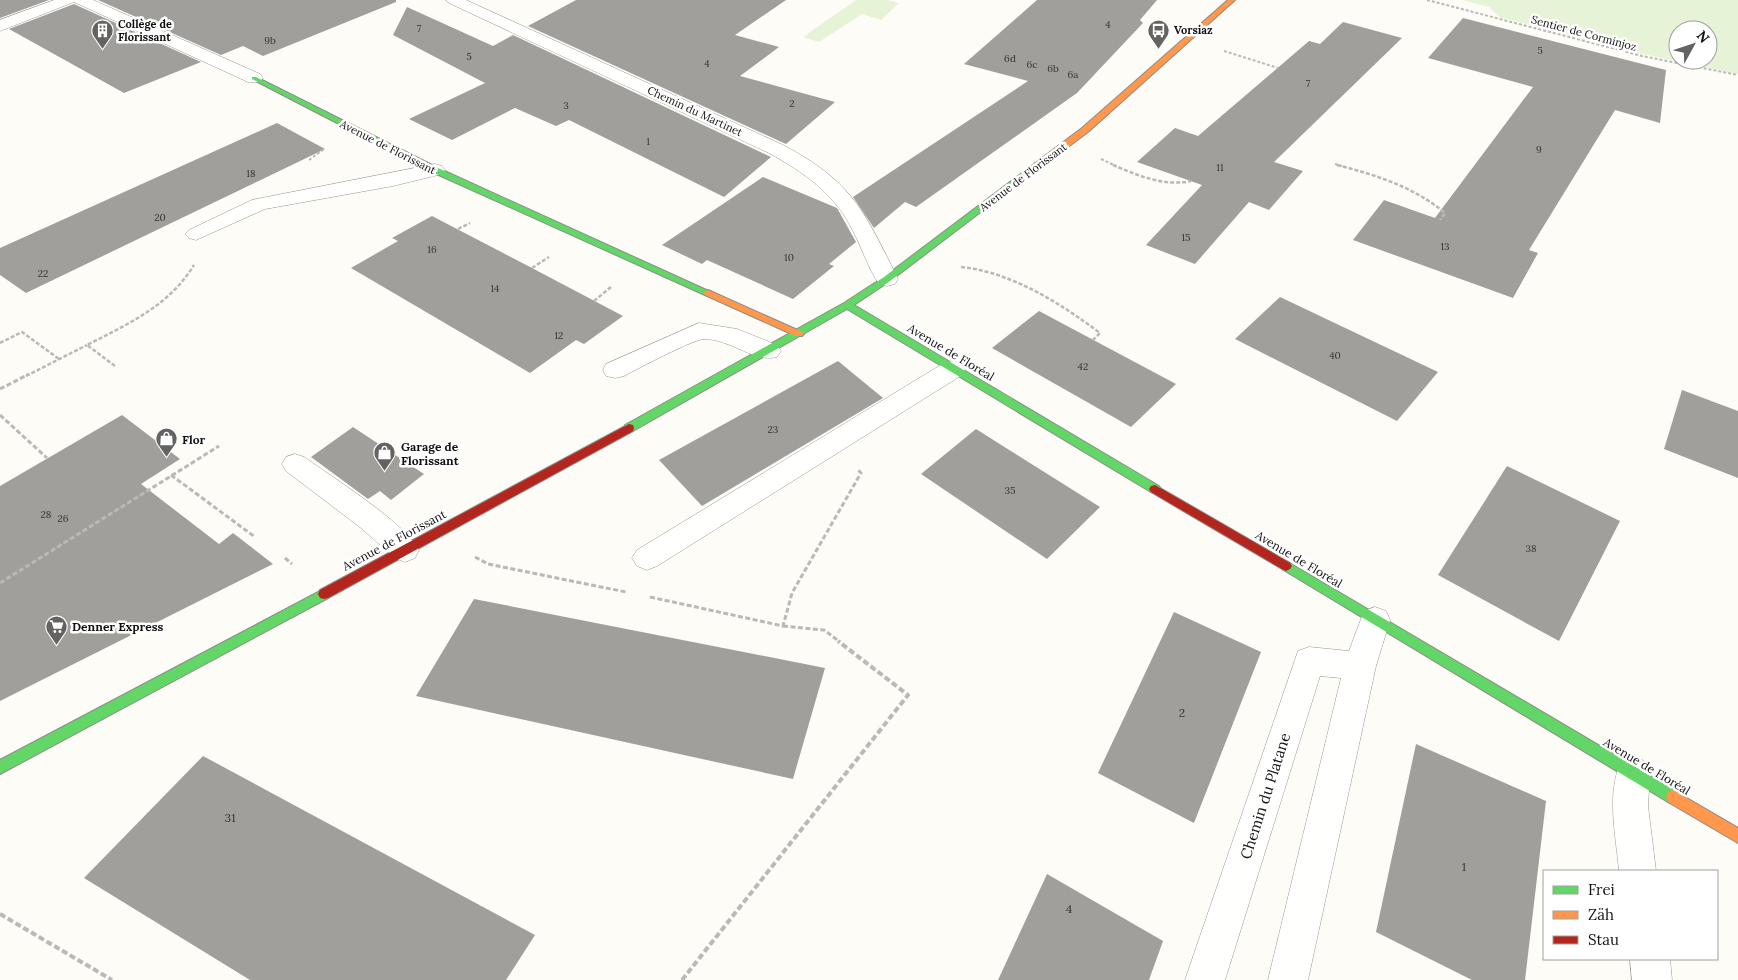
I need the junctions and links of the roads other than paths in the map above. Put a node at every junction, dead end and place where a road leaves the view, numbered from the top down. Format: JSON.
{"nodes":[{"id":1,"x":68,"y":0,"type":"edge"},
{"id":2,"x":80,"y":0,"type":"edge"},
{"id":3,"x":454,"y":0,"type":"edge"},
{"id":4,"x":1232,"y":0,"type":"edge"},
{"id":5,"x":0,"y":26,"type":"edge"},
{"id":6,"x":254,"y":78,"type":"joint"},
{"id":7,"x":435,"y":170,"type":"junction"},
{"id":8,"x":196,"y":234,"type":"road end"},
{"id":9,"x":887,"y":279,"type":"junction"},
{"id":10,"x":847,"y":305,"type":"junction"},
{"id":11,"x":799,"y":334,"type":"junction"},
{"id":12,"x":769,"y":351,"type":"junction"},
{"id":13,"x":953,"y":369,"type":"junction"},
{"id":14,"x":615,"y":370,"type":"dead end"},
{"id":15,"x":295,"y":464,"type":"dead end"},
{"id":16,"x":405,"y":550,"type":"junction"},
{"id":17,"x":647,"y":558,"type":"dead end"},
{"id":18,"x":1375,"y":620,"type":"junction"},
{"id":19,"x":1360,"y":666,"type":"junction"},
{"id":20,"x":0,"y":767,"type":"edge"},
{"id":21,"x":1633,"y":773,"type":"junction"},
{"id":22,"x":1738,"y":836,"type":"edge"},
{"id":23,"x":1638,"y":870,"type":"edge"},
{"id":24,"x":1650,"y":960,"type":"edge"},
{"id":25,"x":1205,"y":980,"type":"edge"},
{"id":26,"x":1288,"y":980,"type":"edge"},
{"id":27,"x":1652,"y":980,"type":"edge"}],
"edges":[{"from":1,"to":5,"type":"street"},
{"from":2,"to":6,"type":"street"},
{"from":3,"to":9,"type":"street","name":"Chemin du Martinet"},
{"from":4,"to":9,"type":"street","name":"Avenue de Florissant"},
{"from":6,"to":7,"type":"street","name":"Avenue de Florissant"},
{"from":7,"to":8,"type":"street"},
{"from":7,"to":11,"type":"street","name":"Avenue de Florissant"},
{"from":9,"to":10,"type":"street","name":"Avenue de Florissant"},
{"from":10,"to":11,"type":"street","name":"Avenue de Florissant"},
{"from":10,"to":13,"type":"street","name":"Avenue de Floréal"},
{"from":11,"to":12,"type":"street","name":"Avenue de Florissant"},
{"from":12,"to":14,"type":"street"},
{"from":12,"to":16,"type":"street","name":"Avenue de Florissant"},
{"from":13,"to":17,"type":"street"},
{"from":13,"to":18,"type":"street","name":"Avenue de Floréal"},
{"from":15,"to":16,"type":"street"},
{"from":16,"to":20,"type":"street","name":"Avenue de Florissant"},
{"from":18,"to":19,"type":"street"},
{"from":18,"to":21,"type":"street","name":"Avenue de Floréal"},
{"from":19,"to":25,"type":"street","name":"Chemin du Platane"},
{"from":19,"to":26,"type":"street"},
{"from":21,"to":22,"type":"street","name":"Avenue de Floréal"},
{"from":21,"to":23,"type":"street"},
{"from":24,"to":27,"type":"street"}]}
